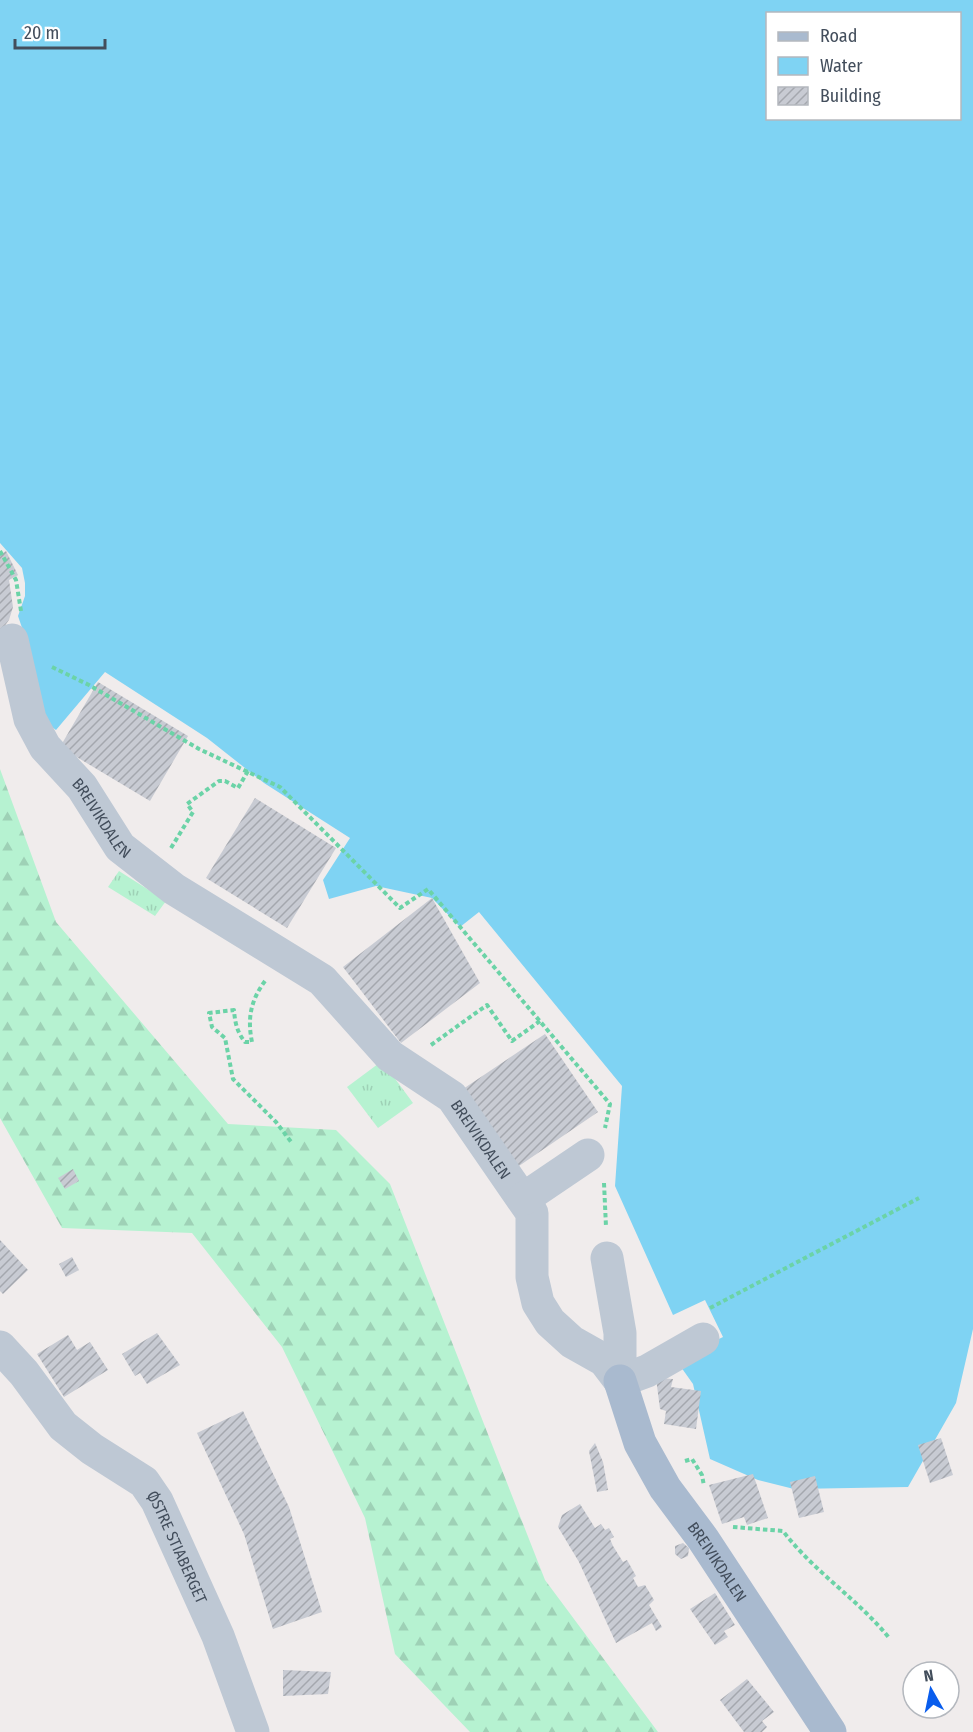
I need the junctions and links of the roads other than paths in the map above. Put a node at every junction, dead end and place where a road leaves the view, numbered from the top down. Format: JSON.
{"nodes":[{"id":1,"x":17,"y":628,"type":"road end"},
{"id":2,"x":599,"y":1154,"type":"road end"},
{"id":3,"x":523,"y":1200,"type":"junction"},
{"id":4,"x":607,"y":1258,"type":"road end"},
{"id":5,"x":706,"y":1323,"type":"road end"},
{"id":6,"x":0,"y":1347,"type":"edge"},
{"id":7,"x":620,"y":1381,"type":"junction"},
{"id":8,"x":253,"y":1732,"type":"edge"},
{"id":9,"x":830,"y":1732,"type":"edge"}],
"edges":[{"from":1,"to":3,"type":"street","name":"BREIVIKDALEN"},
{"from":2,"to":3,"type":"street"},
{"from":3,"to":7,"type":"street","name":"BREIVIKDALEN"},
{"from":4,"to":7,"type":"street"},
{"from":5,"to":7,"type":"street"},
{"from":6,"to":8,"type":"street","name":"ØSTRE STIABERGET"},
{"from":7,"to":9,"type":"main road","name":"BREIVIKDALEN"}]}
